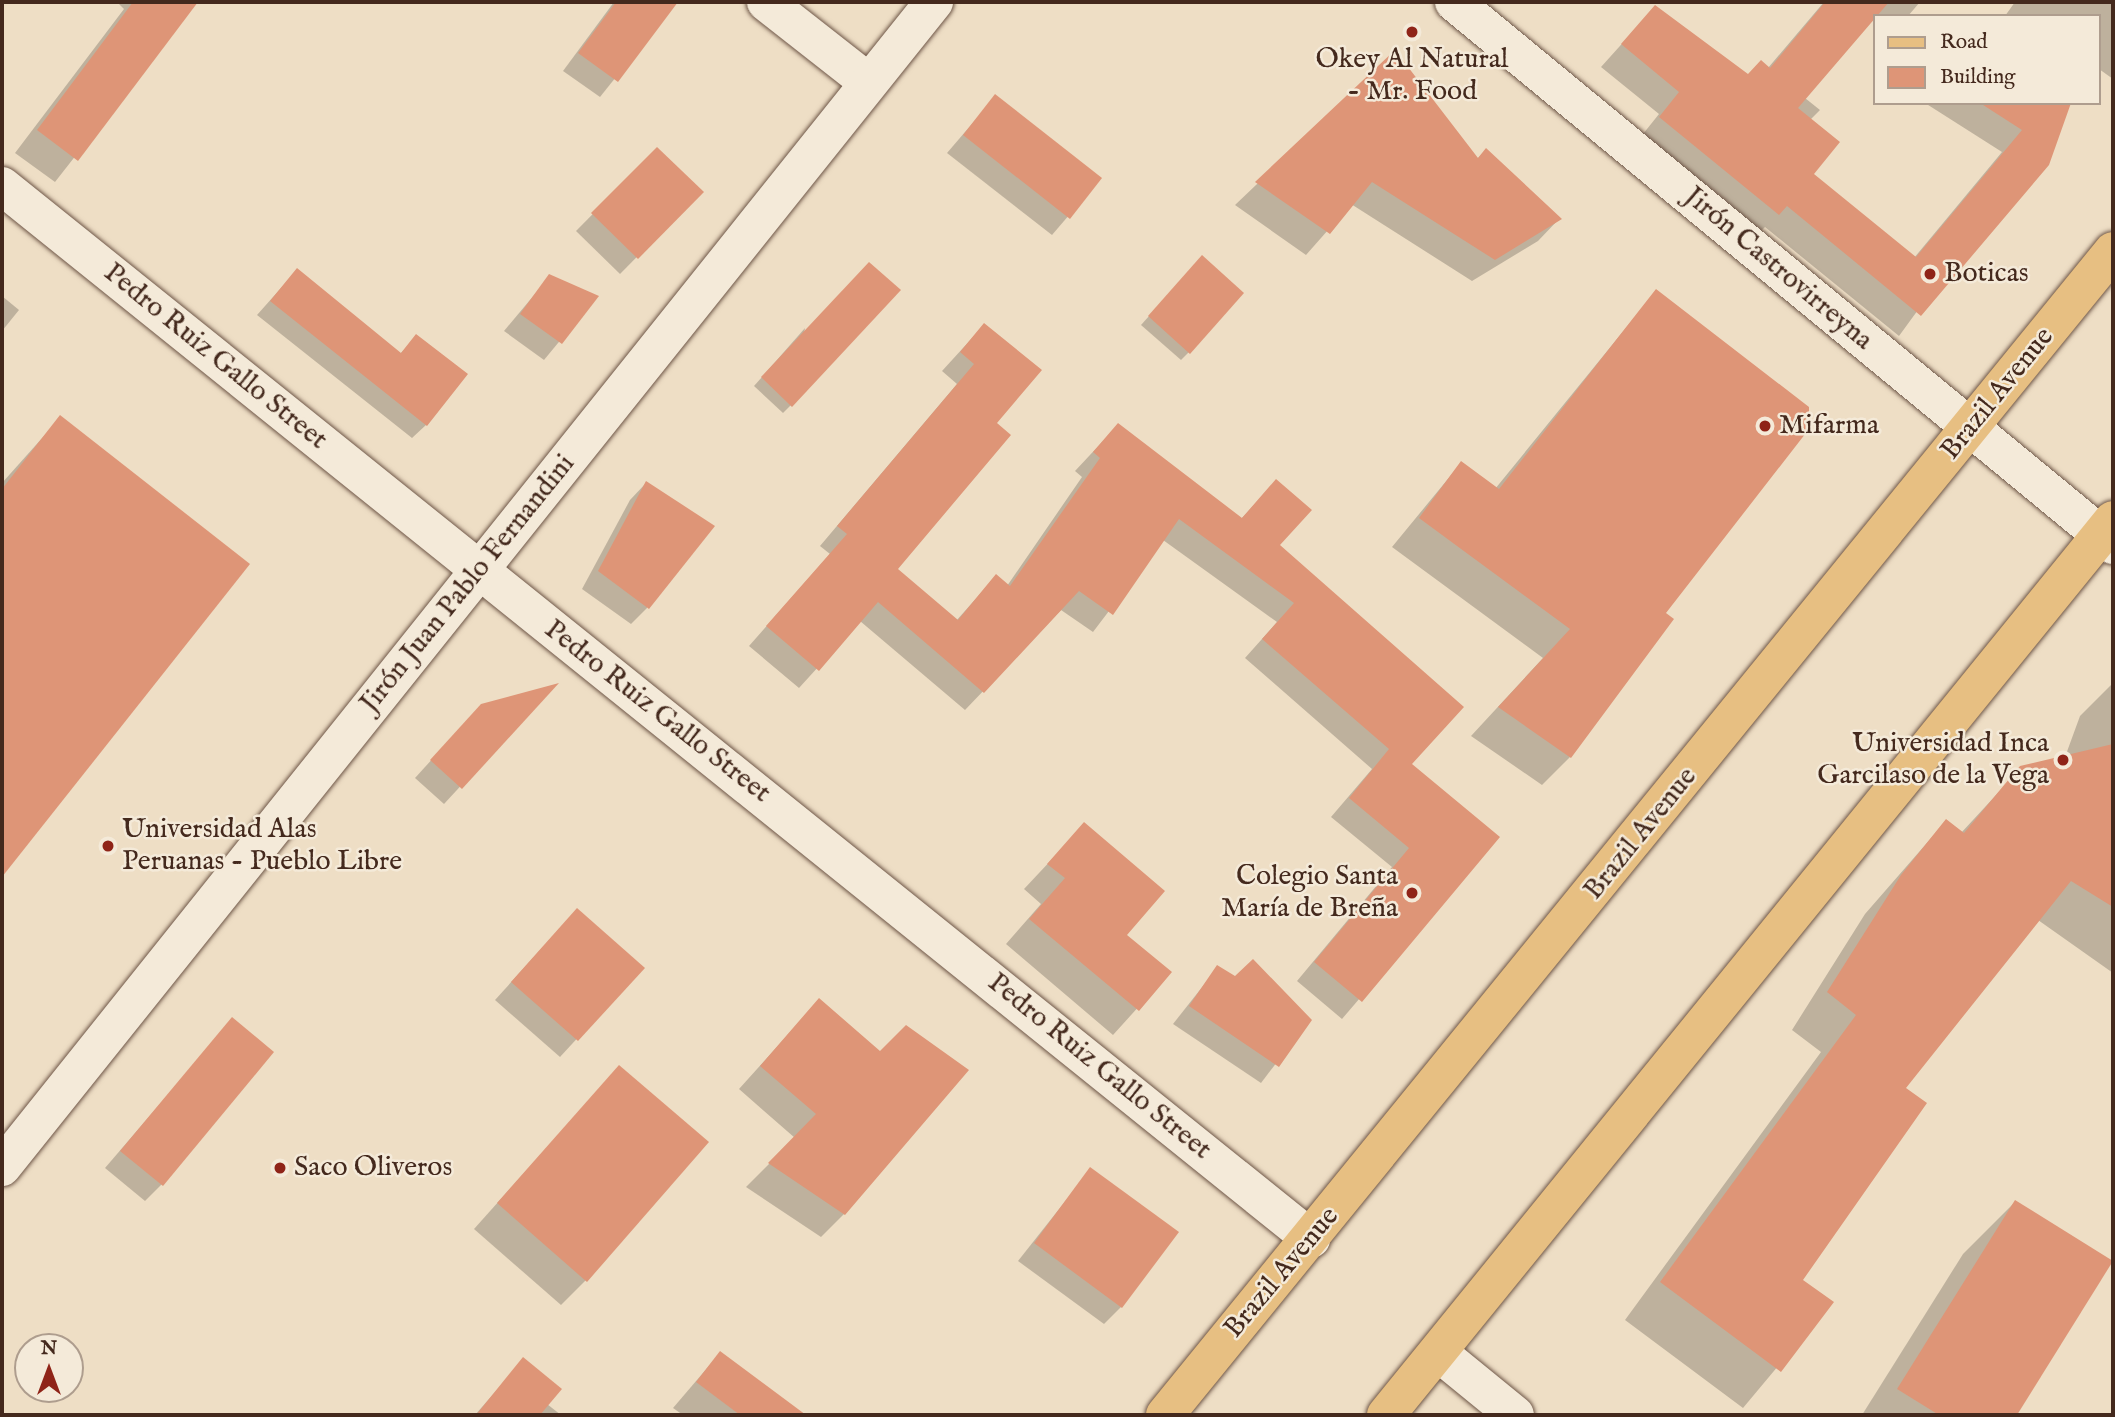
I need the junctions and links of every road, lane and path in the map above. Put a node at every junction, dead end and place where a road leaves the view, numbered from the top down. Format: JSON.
{"nodes":[{"id":1,"x":766,"y":2,"type":"edge"},
{"id":2,"x":934,"y":2,"type":"edge"},
{"id":3,"x":1454,"y":2,"type":"edge"},
{"id":4,"x":868,"y":82,"type":"junction"},
{"id":5,"x":2,"y":186,"type":"edge"},
{"id":6,"x":2113,"y":251,"type":"edge"},
{"id":7,"x":1971,"y":429,"type":"junction"},
{"id":8,"x":2110,"y":533,"type":"edge"},
{"id":9,"x":479,"y":571,"type":"junction"},
{"id":10,"x":2,"y":1167,"type":"edge"},
{"id":11,"x":1311,"y":1239,"type":"junction"},
{"id":12,"x":1439,"y":1353,"type":"junction"},
{"id":13,"x":1165,"y":1415,"type":"edge"},
{"id":14,"x":1387,"y":1415,"type":"edge"},
{"id":15,"x":1515,"y":1415,"type":"edge"}],
"edges":[{"from":1,"to":4,"type":"street"},
{"from":2,"to":4,"type":"street","name":"Jirón Juan Pablo Fernandini"},
{"from":3,"to":7,"type":"street","name":"Jirón Castrovirreyna"},
{"from":4,"to":9,"type":"street","name":"Jirón Juan Pablo Fernandini"},
{"from":5,"to":9,"type":"street","name":"Pedro Ruiz Gallo Street"},
{"from":6,"to":7,"type":"main road","name":"Brazil Avenue"},
{"from":7,"to":8,"type":"street","name":"Jirón Castrovirreyna"},
{"from":7,"to":11,"type":"main road","name":"Brazil Avenue"},
{"from":8,"to":12,"type":"main road"},
{"from":9,"to":10,"type":"street","name":"Jirón Juan Pablo Fernandini"},
{"from":9,"to":11,"type":"street","name":"Pedro Ruiz Gallo Street"},
{"from":11,"to":13,"type":"main road","name":"Brazil Avenue"},
{"from":12,"to":14,"type":"main road"},
{"from":12,"to":15,"type":"street"}]}
